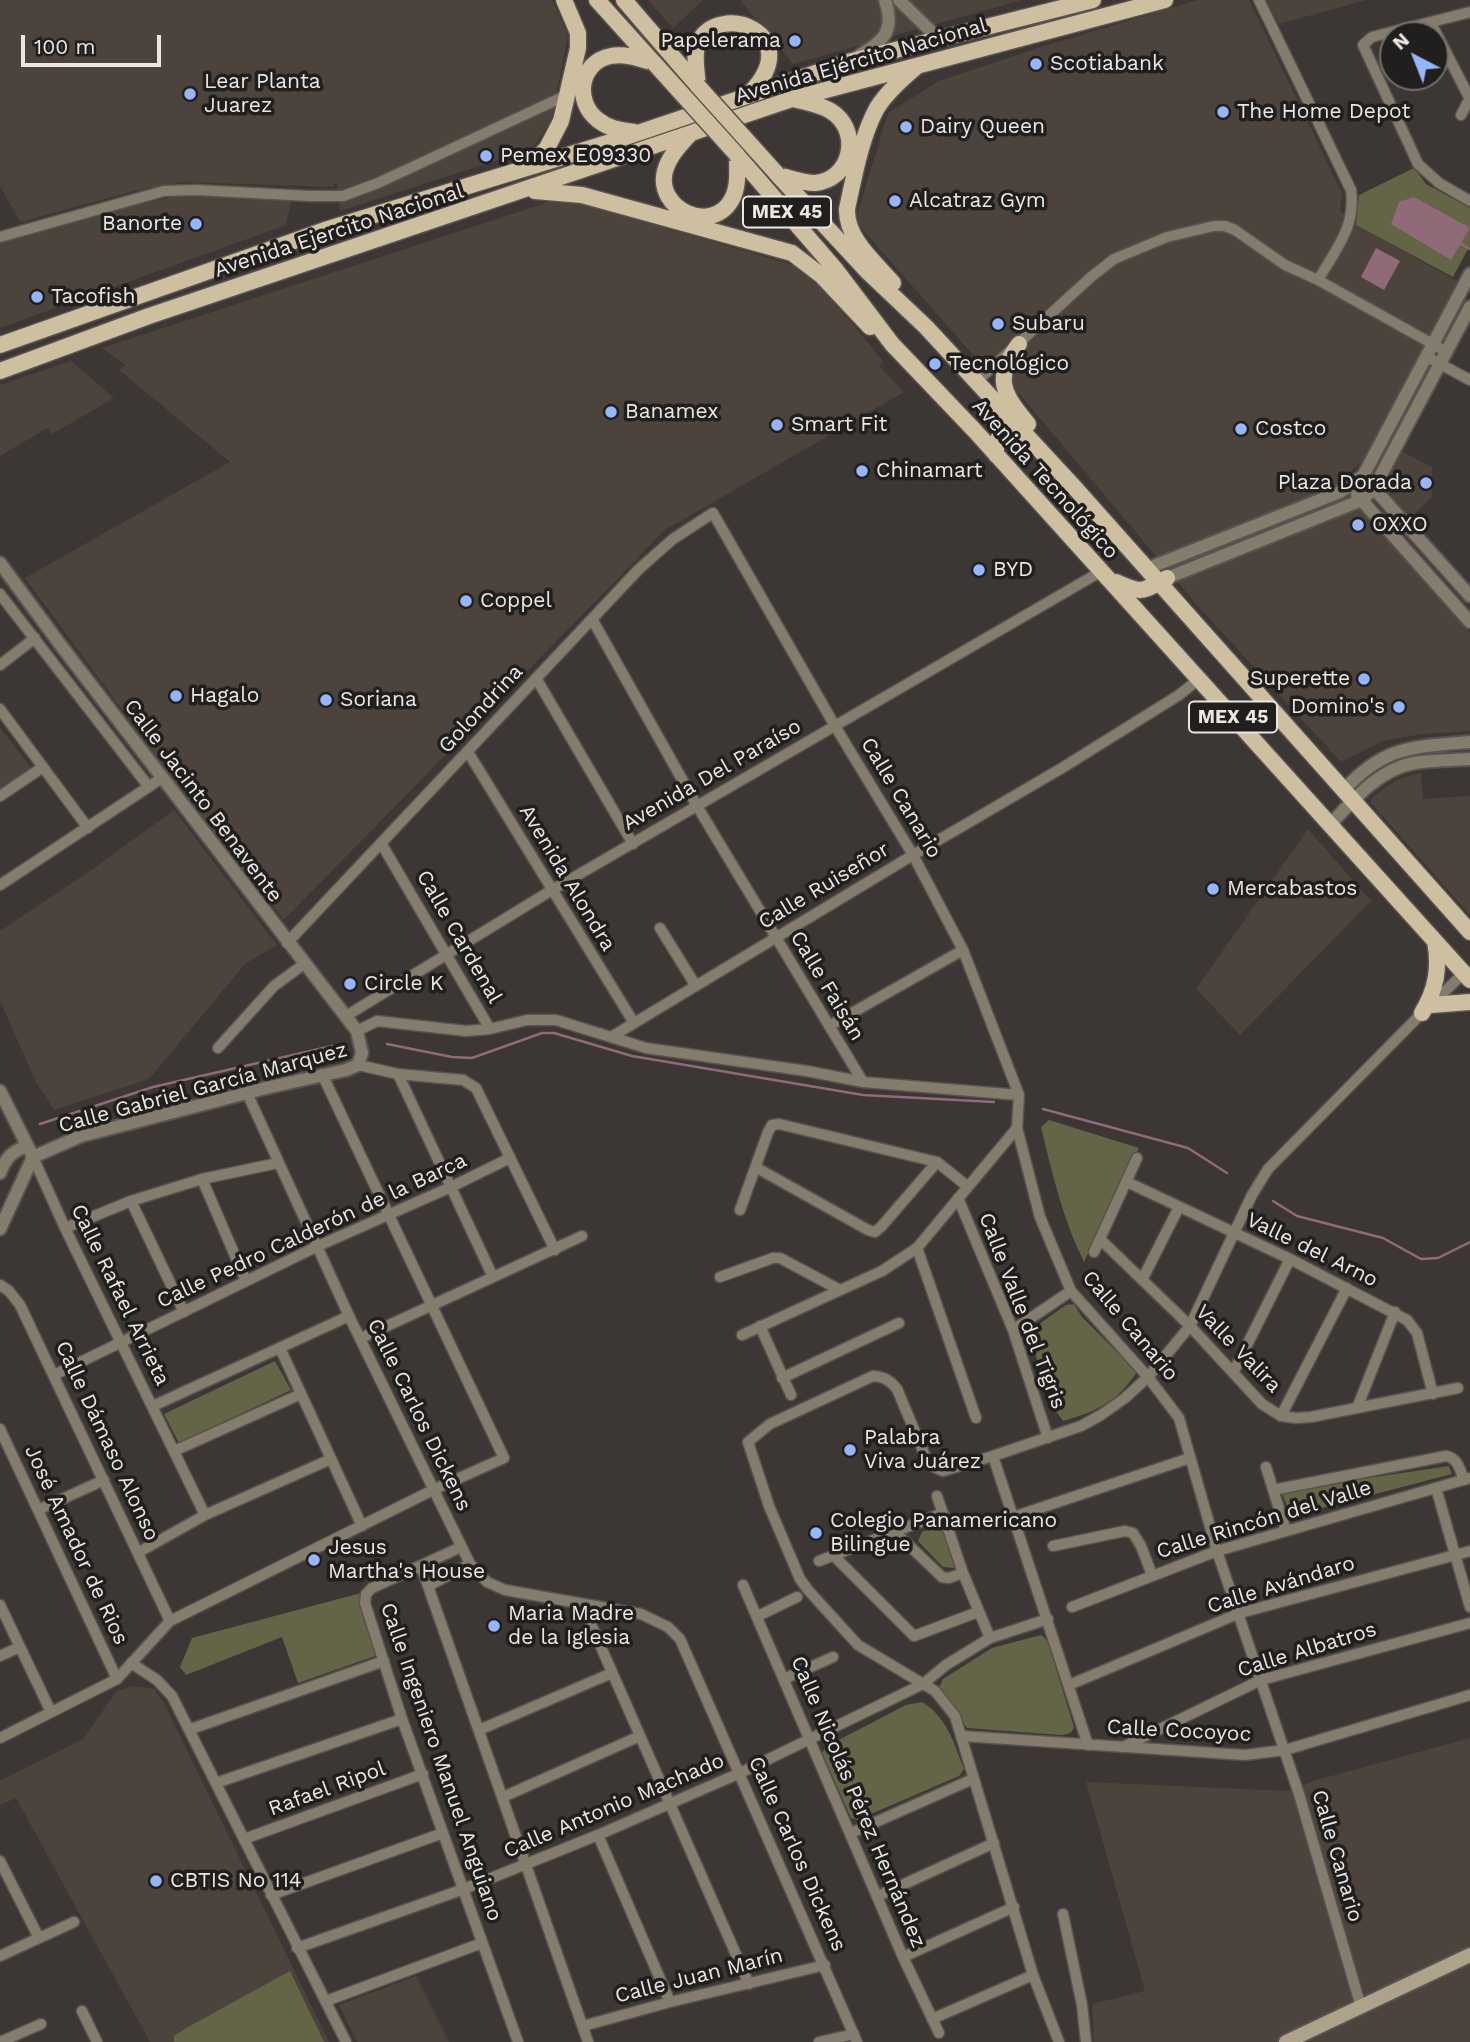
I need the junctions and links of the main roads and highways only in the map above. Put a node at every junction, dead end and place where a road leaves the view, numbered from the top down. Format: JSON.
{"nodes":[{"id":1,"x":564,"y":0,"type":"edge"},
{"id":2,"x":597,"y":0,"type":"edge"},
{"id":3,"x":624,"y":0,"type":"edge"},
{"id":4,"x":1093,"y":0,"type":"edge"},
{"id":5,"x":1165,"y":0,"type":"edge"},
{"id":6,"x":654,"y":63,"type":"junction"},
{"id":7,"x":919,"y":65,"type":"junction"},
{"id":8,"x":698,"y":86,"type":"junction"},
{"id":9,"x":748,"y":96,"type":"junction"},
{"id":10,"x":792,"y":99,"type":"junction"},
{"id":11,"x":640,"y":132,"type":"junction"},
{"id":12,"x":692,"y":132,"type":"junction"},
{"id":13,"x":737,"y":156,"type":"junction"},
{"id":14,"x":526,"y":168,"type":"junction"},
{"id":15,"x":778,"y":175,"type":"junction"},
{"id":16,"x":457,"y":190,"type":"junction"},
{"id":17,"x":525,"y":191,"type":"junction"},
{"id":18,"x":395,"y":234,"type":"junction"},
{"id":19,"x":926,"y":327,"type":"junction"},
{"id":20,"x":892,"y":344,"type":"junction"},
{"id":21,"x":1019,"y":344,"type":"road end"},
{"id":22,"x":0,"y":345,"type":"edge"},
{"id":23,"x":0,"y":370,"type":"edge"},
{"id":24,"x":1025,"y":436,"type":"junction"},
{"id":25,"x":996,"y":455,"type":"junction"},
{"id":26,"x":1075,"y":488,"type":"junction"},
{"id":27,"x":1103,"y":574,"type":"junction"},
{"id":28,"x":1158,"y":577,"type":"junction"},
{"id":29,"x":1470,"y":932,"type":"edge"},
{"id":30,"x":1435,"y":941,"type":"junction"},
{"id":31,"x":1467,"y":976,"type":"edge"},
{"id":32,"x":1470,"y":1002,"type":"edge"},
{"id":33,"x":1470,"y":1955,"type":"edge"},
{"id":34,"x":1286,"y":2042,"type":"edge"}],
"edges":[{"from":1,"to":14,"type":"main road"},
{"from":2,"to":6,"type":"main road","name":"Avenida Tecnológico","number":"MEX 45"},
{"from":3,"to":8,"type":"main road","name":"Avenida Tecnológico","number":"MEX 45"},
{"from":4,"to":9,"type":"main road","name":"Avenida Ejército Nacional"},
{"from":5,"to":7,"type":"main road","name":"Avenida Ejército Nacional"},
{"from":6,"to":11,"type":"main road"},
{"from":6,"to":13,"type":"main road","name":"Avenida Tecnológico","number":"MEX 45","bridge":true},
{"from":7,"to":10,"type":"main road","name":"Avenida Ejército Nacional"},
{"from":7,"to":19,"type":"main road"},
{"from":8,"to":9,"type":"main road"},
{"from":8,"to":15,"type":"main road","name":"Avenida Tecnológico","number":"MEX 45","bridge":true},
{"from":9,"to":11,"type":"main road","name":"Avenida Ejército Nacional"},
{"from":10,"to":12,"type":"main road","name":"Avenida Ejército Nacional"},
{"from":10,"to":15,"type":"main road"},
{"from":11,"to":14,"type":"main road","name":"Avenida Ejercito Nacional"},
{"from":12,"to":13,"type":"main road"},
{"from":12,"to":17,"type":"main road","name":"Avenida Ejercito Nacional"},
{"from":13,"to":20,"type":"main road","name":"Avenida Tecnológico","number":"MEX 45"},
{"from":14,"to":16,"type":"main road","name":"Avenida Ejercito Nacional"},
{"from":15,"to":19,"type":"main road","name":"Avenida Tecnológico","number":"MEX 45"},
{"from":16,"to":18,"type":"main road"},
{"from":16,"to":22,"type":"main road","name":"Avenida Ejercito Nacional"},
{"from":17,"to":18,"type":"main road","name":"Avenida Ejercito Nacional"},
{"from":17,"to":20,"type":"main road"},
{"from":18,"to":23,"type":"main road","name":"Avenida Ejercito Nacional"},
{"from":19,"to":24,"type":"main road","name":"Avenida Tecnológico","number":"MEX 45"},
{"from":20,"to":25,"type":"main road","name":"Avenida Tecnológico","number":"MEX 45"},
{"from":21,"to":26,"type":"main road"},
{"from":24,"to":25,"type":"main road"},
{"from":24,"to":26,"type":"main road","name":"Avenida Tecnológico","number":"MEX 45"},
{"from":25,"to":27,"type":"main road","name":"Avenida Tecnológico","number":"MEX 45"},
{"from":26,"to":28,"type":"main road","name":"Avenida Tecnológico","number":"MEX 45"},
{"from":27,"to":28,"type":"main road"},
{"from":27,"to":30,"type":"main road","name":"Avenida Tecnológico","number":"MEX 45"},
{"from":28,"to":29,"type":"main road","name":"Avenida Tecnológico","number":"MEX 45"},
{"from":30,"to":31,"type":"main road","name":"Avenida Tecnológico","number":"MEX 45"},
{"from":30,"to":32,"type":"main road"},
{"from":33,"to":34,"type":"main road"}]}
